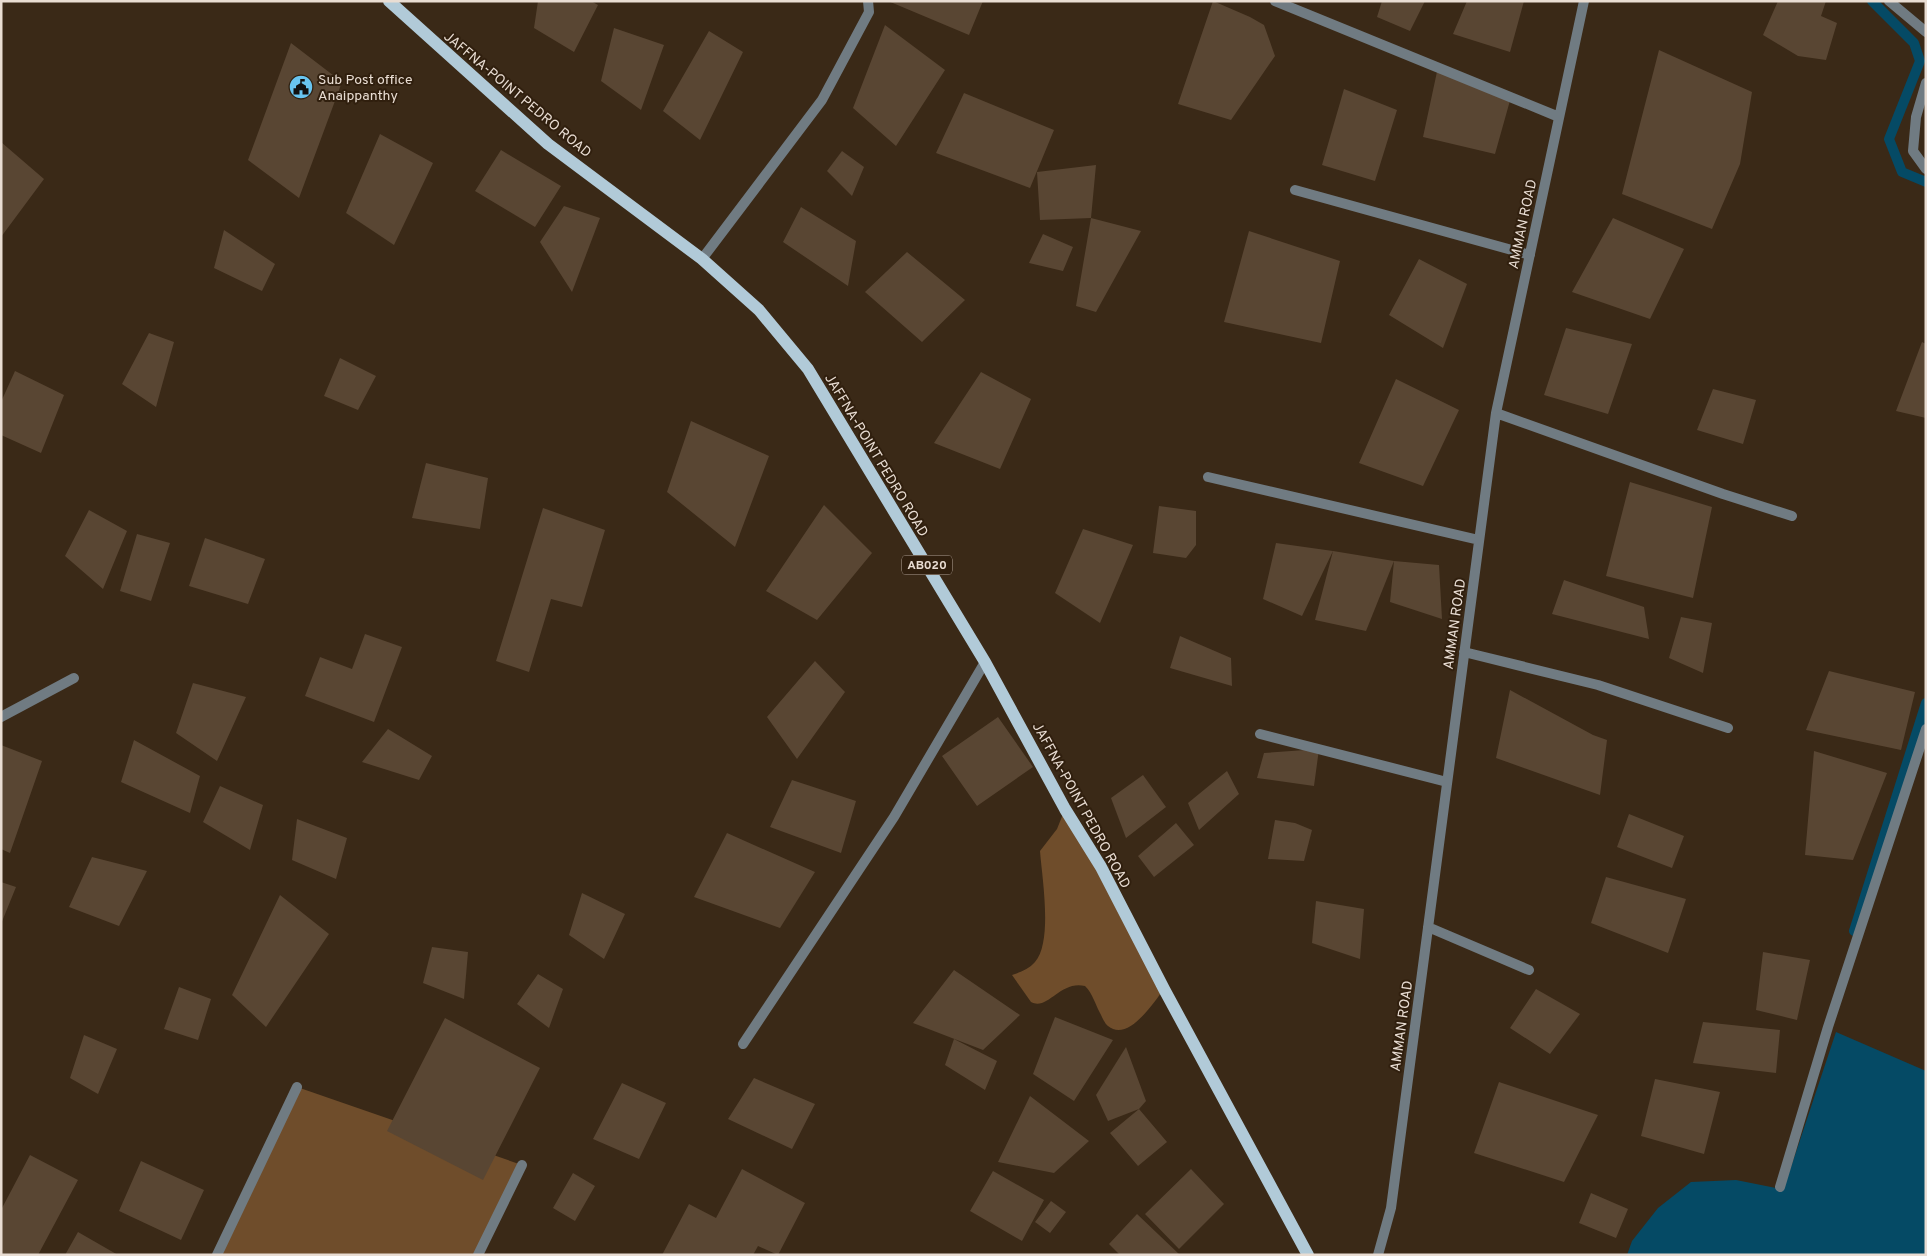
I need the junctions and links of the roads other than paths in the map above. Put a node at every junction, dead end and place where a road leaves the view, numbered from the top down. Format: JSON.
{"nodes":[{"id":1,"x":389,"y":1,"type":"edge"},
{"id":2,"x":868,"y":1,"type":"edge"},
{"id":3,"x":1275,"y":1,"type":"edge"},
{"id":4,"x":1584,"y":1,"type":"edge"},
{"id":5,"x":1889,"y":1,"type":"edge"},
{"id":6,"x":1926,"y":32,"type":"edge"},
{"id":7,"x":1926,"y":83,"type":"edge"},
{"id":8,"x":1559,"y":116,"type":"junction"},
{"id":9,"x":1926,"y":169,"type":"edge"},
{"id":10,"x":1295,"y":190,"type":"dead end"},
{"id":11,"x":1530,"y":255,"type":"junction"},
{"id":12,"x":702,"y":259,"type":"junction"},
{"id":13,"x":1496,"y":413,"type":"junction"},
{"id":14,"x":1208,"y":477,"type":"dead end"},
{"id":15,"x":1792,"y":516,"type":"dead end"},
{"id":16,"x":1479,"y":540,"type":"junction"},
{"id":17,"x":1464,"y":652,"type":"junction"},
{"id":18,"x":985,"y":662,"type":"junction"},
{"id":19,"x":74,"y":678,"type":"dead end"},
{"id":20,"x":1,"y":717,"type":"edge"},
{"id":21,"x":1728,"y":728,"type":"dead end"},
{"id":22,"x":1926,"y":728,"type":"edge"},
{"id":23,"x":1260,"y":734,"type":"dead end"},
{"id":24,"x":1447,"y":782,"type":"junction"},
{"id":25,"x":1428,"y":927,"type":"junction"},
{"id":26,"x":1529,"y":970,"type":"dead end"},
{"id":27,"x":743,"y":1044,"type":"dead end"},
{"id":28,"x":297,"y":1087,"type":"dead end"},
{"id":29,"x":522,"y":1165,"type":"dead end"},
{"id":30,"x":1780,"y":1187,"type":"dead end"},
{"id":31,"x":218,"y":1255,"type":"edge"},
{"id":32,"x":478,"y":1255,"type":"edge"},
{"id":33,"x":1308,"y":1255,"type":"edge"},
{"id":34,"x":1378,"y":1255,"type":"edge"}],
"edges":[{"from":1,"to":12,"type":"main road","name":"JAFFNA-POINT PEDRO ROAD","number":"AB020"},
{"from":2,"to":12,"type":"street"},
{"from":3,"to":8,"type":"street"},
{"from":4,"to":8,"type":"street","name":"AMMAN ROAD"},
{"from":5,"to":6,"type":"street"},
{"from":7,"to":9,"type":"street"},
{"from":8,"to":11,"type":"street","name":"AMMAN ROAD"},
{"from":10,"to":11,"type":"street"},
{"from":11,"to":13,"type":"street","name":"AMMAN ROAD"},
{"from":12,"to":18,"type":"main road","name":"JAFFNA-POINT PEDRO ROAD","number":"AB020"},
{"from":13,"to":15,"type":"street"},
{"from":13,"to":16,"type":"street","name":"AMMAN ROAD"},
{"from":14,"to":16,"type":"street"},
{"from":16,"to":17,"type":"street","name":"AMMAN ROAD"},
{"from":17,"to":21,"type":"street"},
{"from":17,"to":24,"type":"street","name":"AMMAN ROAD"},
{"from":18,"to":27,"type":"street"},
{"from":18,"to":33,"type":"main road","name":"JAFFNA-POINT PEDRO ROAD","number":"AB020"},
{"from":19,"to":20,"type":"street"},
{"from":22,"to":30,"type":"street"},
{"from":23,"to":24,"type":"street"},
{"from":24,"to":25,"type":"street","name":"AMMAN ROAD"},
{"from":25,"to":26,"type":"street"},
{"from":25,"to":34,"type":"street","name":"AMMAN ROAD"},
{"from":28,"to":31,"type":"street"},
{"from":29,"to":32,"type":"street"}]}
